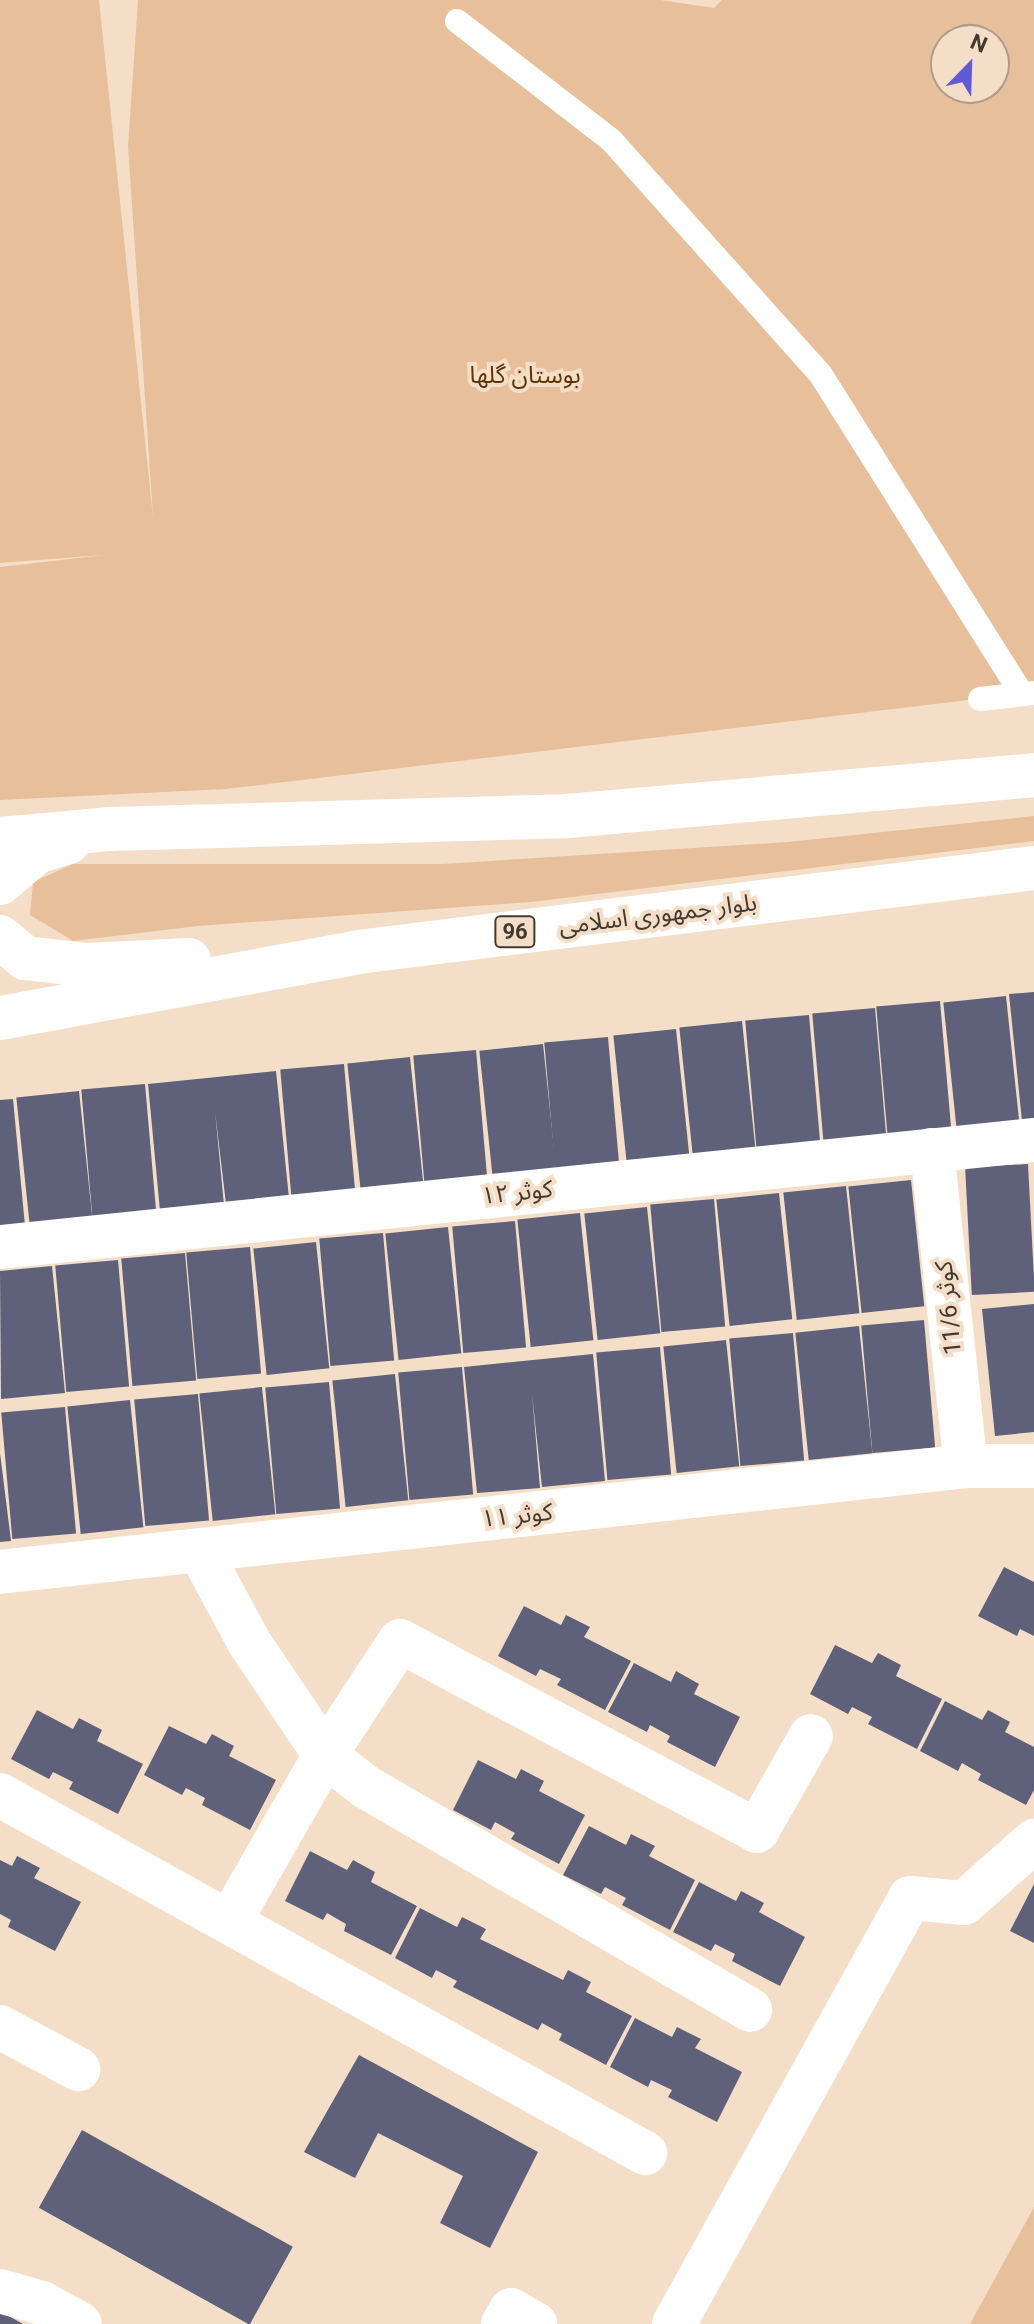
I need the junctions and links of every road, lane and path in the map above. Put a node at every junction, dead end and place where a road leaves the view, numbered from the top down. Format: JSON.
{"nodes":[{"id":1,"x":457,"y":21,"type":"dead end"},
{"id":2,"x":1028,"y":693,"type":"edge"},
{"id":3,"x":980,"y":699,"type":"dead end"},
{"id":4,"x":1034,"y":775,"type":"edge"},
{"id":5,"x":109,"y":829,"type":"junction"},
{"id":6,"x":0,"y":839,"type":"edge"},
{"id":7,"x":1034,"y":868,"type":"edge"},
{"id":8,"x":0,"y":883,"type":"edge"},
{"id":9,"x":0,"y":937,"type":"edge"},
{"id":10,"x":358,"y":952,"type":"junction"},
{"id":11,"x":0,"y":1018,"type":"edge"},
{"id":12,"x":1034,"y":1140,"type":"edge"},
{"id":13,"x":932,"y":1150,"type":"junction"},
{"id":14,"x":0,"y":1247,"type":"edge"},
{"id":15,"x":966,"y":1466,"type":"junction"},
{"id":16,"x":1034,"y":1466,"type":"edge"},
{"id":17,"x":200,"y":1551,"type":"junction"},
{"id":18,"x":0,"y":1572,"type":"edge"},
{"id":19,"x":811,"y":1736,"type":"dead end"},
{"id":20,"x":325,"y":1755,"type":"junction"},
{"id":21,"x":0,"y":1795,"type":"edge"},
{"id":22,"x":1034,"y":1841,"type":"edge"},
{"id":23,"x":230,"y":1921,"type":"junction"},
{"id":24,"x":750,"y":2010,"type":"dead end"},
{"id":25,"x":0,"y":2027,"type":"edge"},
{"id":26,"x":78,"y":2069,"type":"dead end"},
{"id":27,"x":645,"y":2153,"type":"dead end"},
{"id":28,"x":0,"y":2291,"type":"edge"},
{"id":29,"x":80,"y":2324,"type":"edge"},
{"id":30,"x":674,"y":2324,"type":"edge"}],
"edges":[{"from":1,"to":2,"type":"lane"},
{"from":2,"to":3,"type":"lane"},
{"from":4,"to":5,"type":"street"},
{"from":5,"to":6,"type":"street"},
{"from":5,"to":8,"type":"street"},
{"from":7,"to":10,"type":"street","name":"بلوار جمهوری اسلامی","number":"96"},
{"from":9,"to":10,"type":"street"},
{"from":10,"to":11,"type":"street","name":"بلوار جمهوری اسلامی","number":"96"},
{"from":12,"to":13,"type":"street","name":"کوثر ۱۲"},
{"from":13,"to":14,"type":"street","name":"کوثر ۱۲"},
{"from":13,"to":15,"type":"street","name":"کوثر 11/6"},
{"from":15,"to":16,"type":"street","name":"کوثر ۱۱"},
{"from":15,"to":17,"type":"street","name":"کوثر ۱۱"},
{"from":17,"to":18,"type":"street","name":"کوثر ۱۱"},
{"from":17,"to":20,"type":"street"},
{"from":19,"to":20,"type":"street"},
{"from":20,"to":23,"type":"street"},
{"from":20,"to":24,"type":"street"},
{"from":21,"to":23,"type":"street"},
{"from":22,"to":30,"type":"street"},
{"from":23,"to":27,"type":"street"},
{"from":25,"to":26,"type":"street"},
{"from":28,"to":29,"type":"street"}]}
